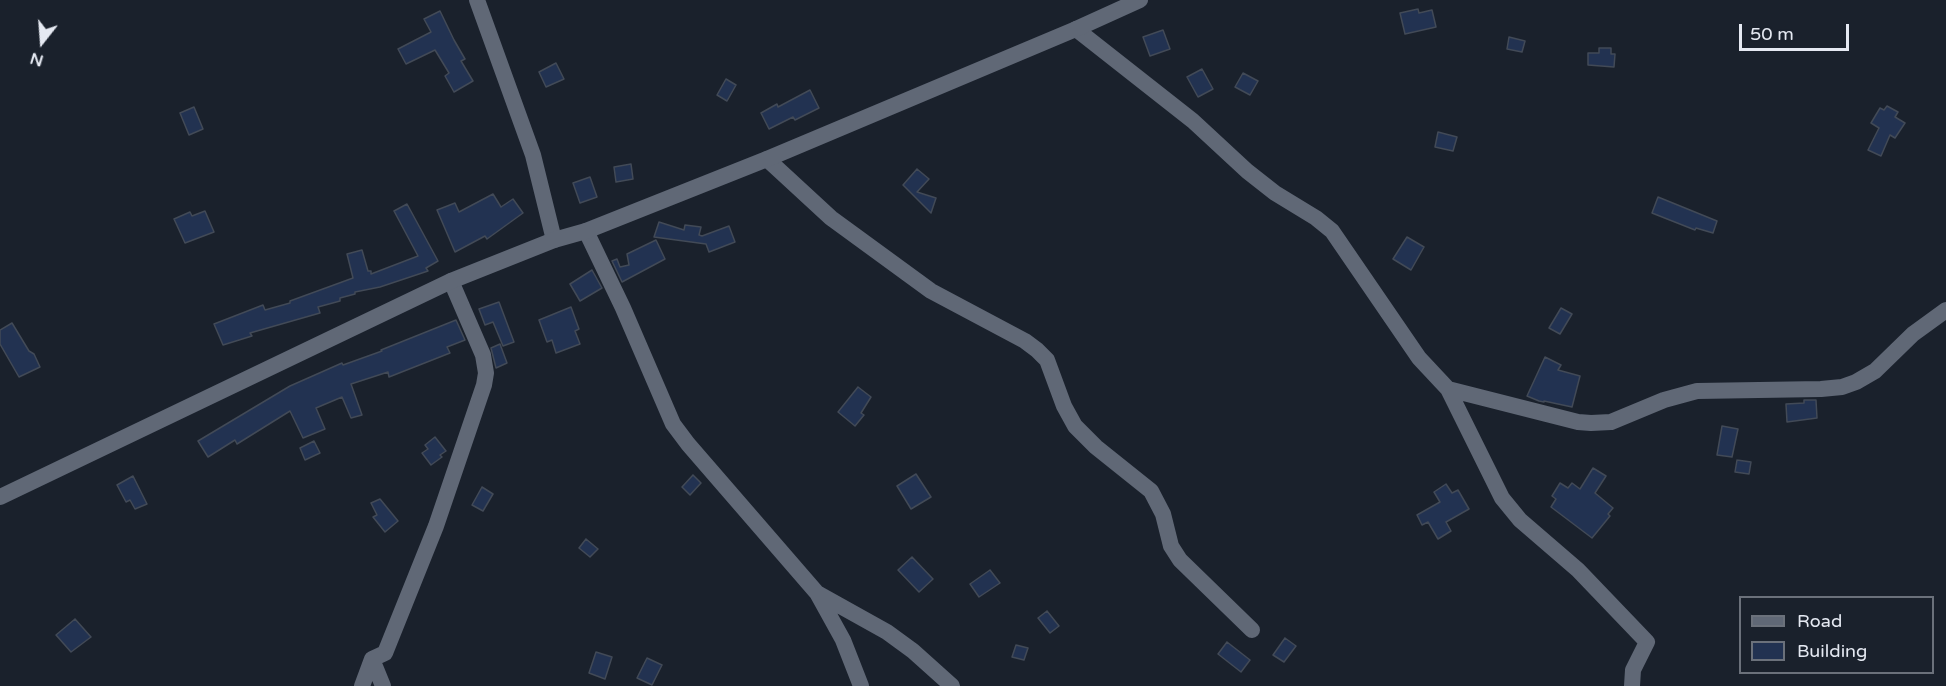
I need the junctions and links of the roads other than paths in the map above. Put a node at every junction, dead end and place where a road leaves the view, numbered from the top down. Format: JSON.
{"nodes":[{"id":1,"x":477,"y":0,"type":"edge"},
{"id":2,"x":1140,"y":0,"type":"edge"},
{"id":3,"x":1076,"y":29,"type":"junction"},
{"id":4,"x":767,"y":159,"type":"junction"},
{"id":5,"x":586,"y":231,"type":"junction"},
{"id":6,"x":555,"y":240,"type":"junction"},
{"id":7,"x":451,"y":281,"type":"junction"},
{"id":8,"x":1946,"y":310,"type":"edge"},
{"id":9,"x":1448,"y":389,"type":"junction"},
{"id":10,"x":0,"y":497,"type":"edge"},
{"id":11,"x":817,"y":592,"type":"junction"},
{"id":12,"x":1252,"y":630,"type":"dead end"},
{"id":13,"x":372,"y":659,"type":"junction"},
{"id":14,"x":362,"y":686,"type":"edge"},
{"id":15,"x":383,"y":686,"type":"edge"},
{"id":16,"x":861,"y":686,"type":"edge"},
{"id":17,"x":952,"y":686,"type":"edge"},
{"id":18,"x":1632,"y":686,"type":"edge"}],
"edges":[{"from":1,"to":6,"type":"street"},
{"from":2,"to":3,"type":"street"},
{"from":3,"to":4,"type":"street"},
{"from":3,"to":9,"type":"street"},
{"from":4,"to":5,"type":"street"},
{"from":4,"to":12,"type":"street"},
{"from":5,"to":6,"type":"street"},
{"from":5,"to":11,"type":"street"},
{"from":6,"to":7,"type":"street"},
{"from":7,"to":10,"type":"street"},
{"from":7,"to":13,"type":"street"},
{"from":8,"to":9,"type":"street"},
{"from":9,"to":18,"type":"street"},
{"from":11,"to":16,"type":"street"},
{"from":11,"to":17,"type":"street"},
{"from":13,"to":14,"type":"street"},
{"from":13,"to":15,"type":"street"}]}
